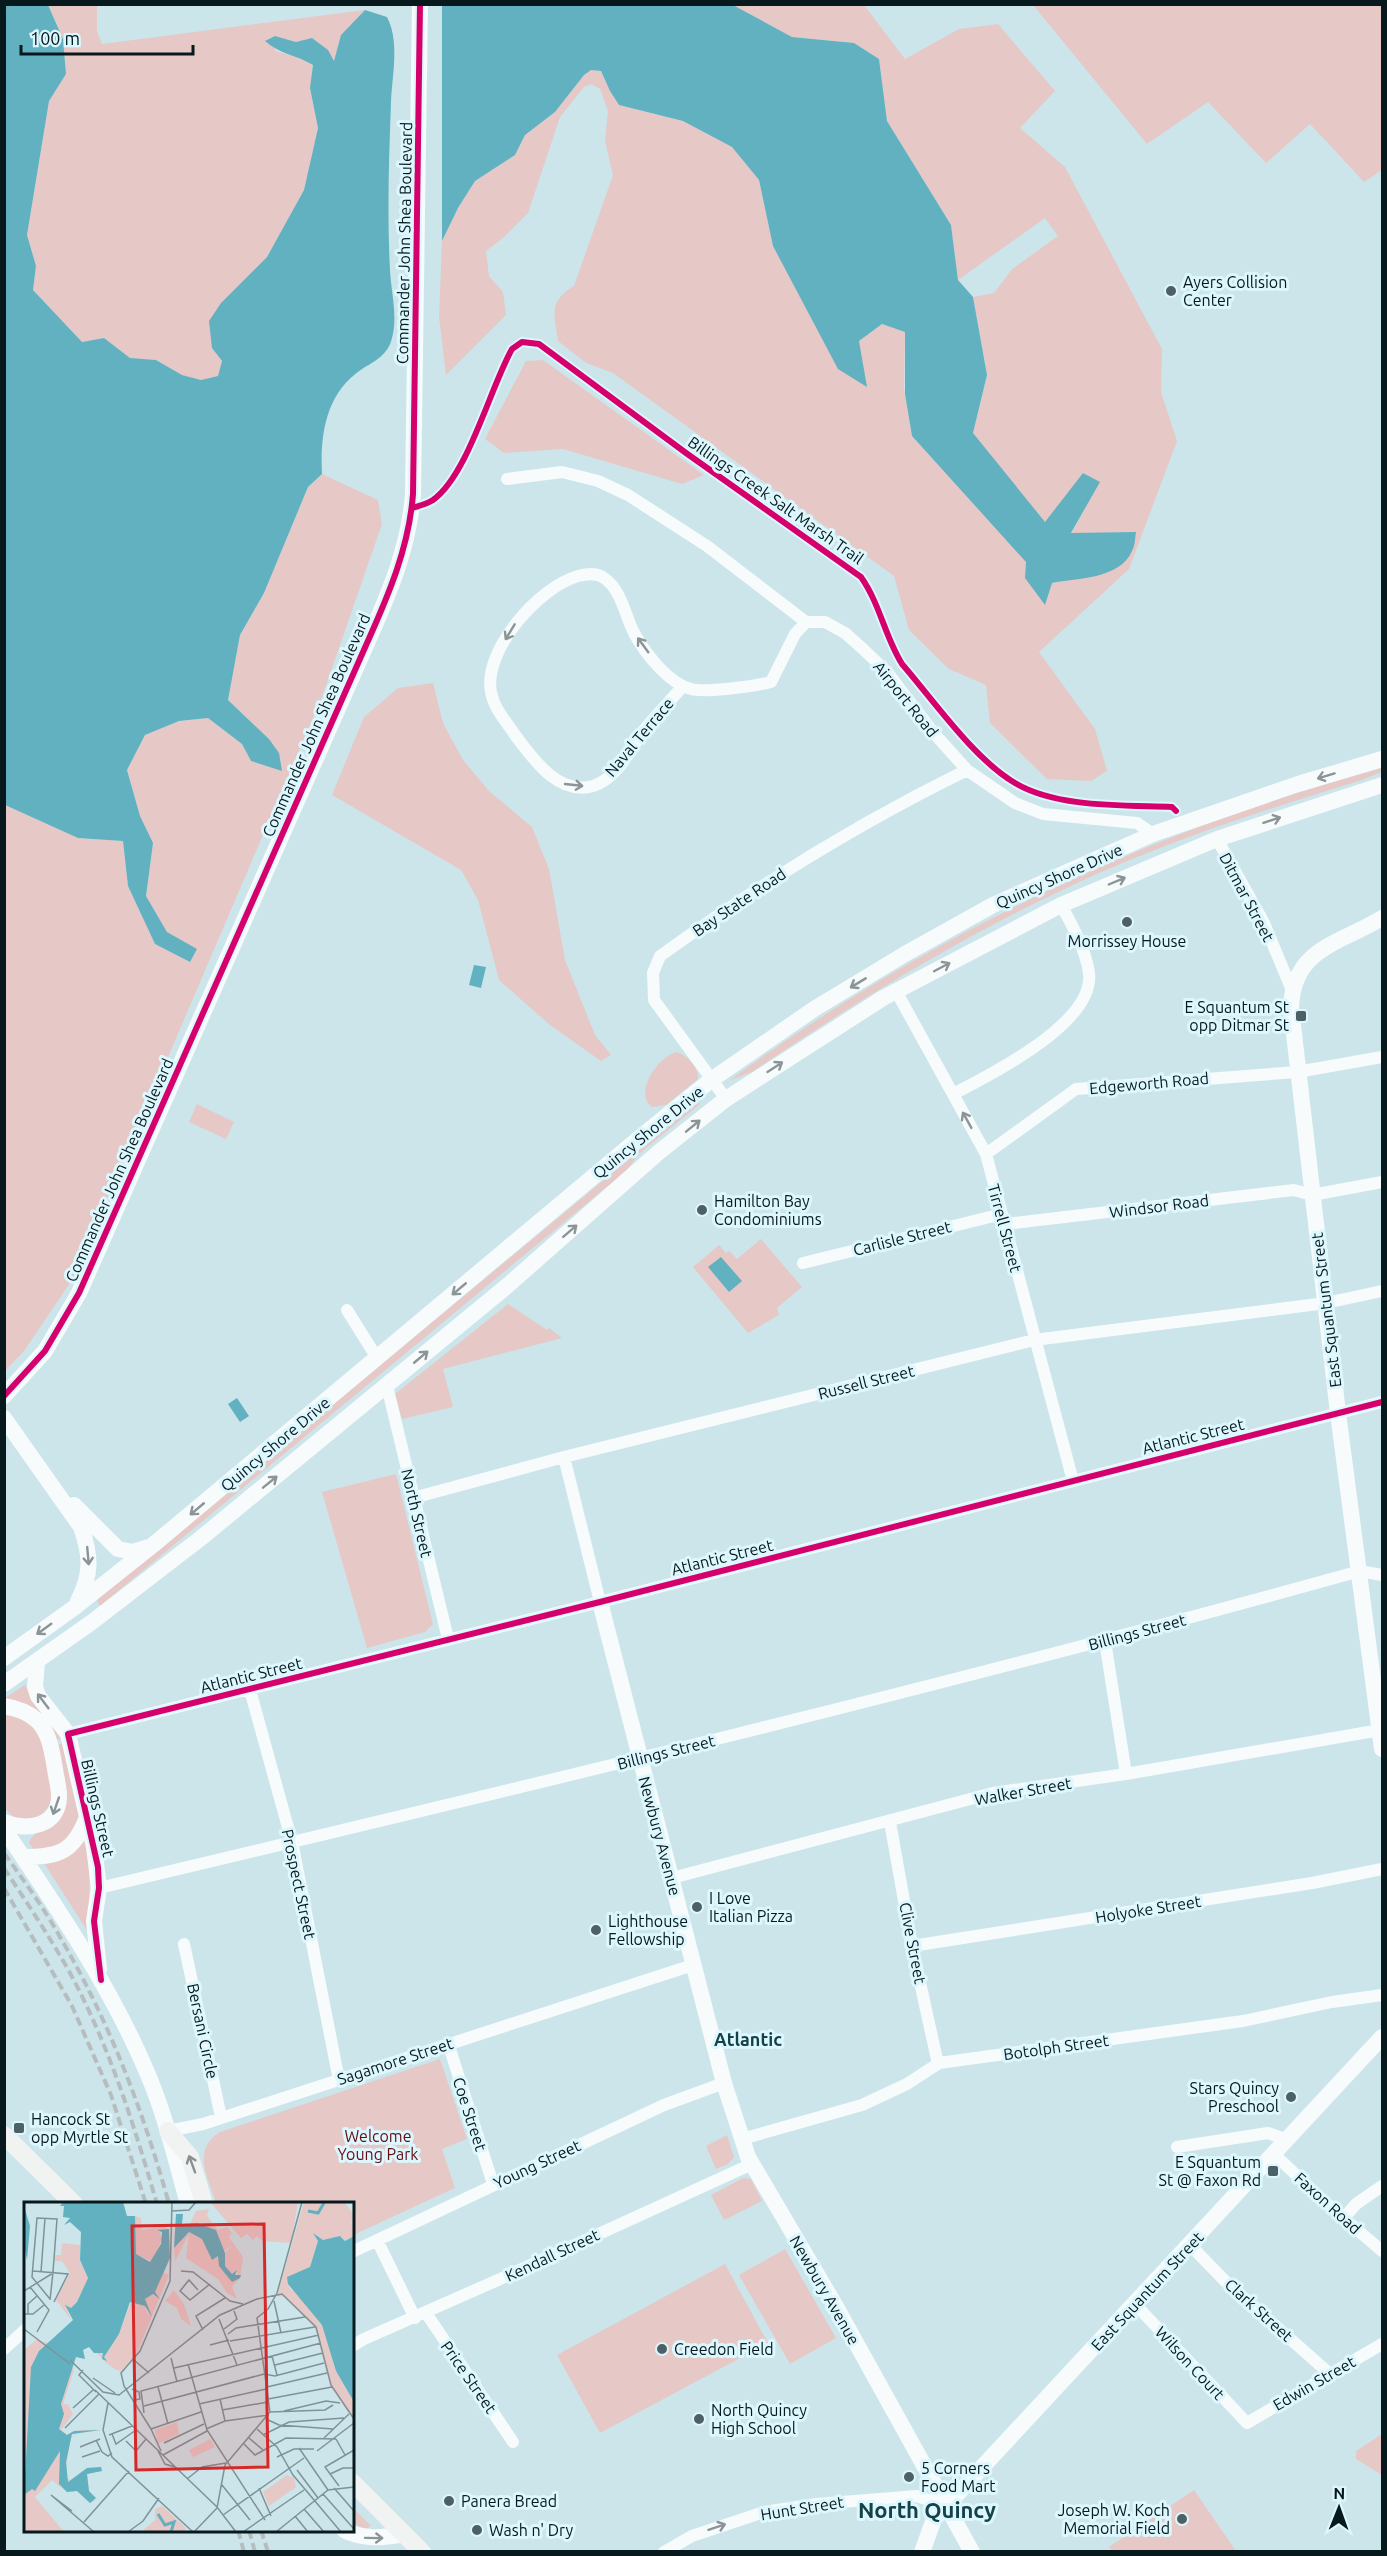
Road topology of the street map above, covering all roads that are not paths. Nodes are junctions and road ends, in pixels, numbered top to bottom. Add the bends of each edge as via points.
1 (420, 4) edge
2 (507, 479) dead end
3 (806, 622) junction
4 (683, 686) junction
5 (1383, 759) edge
6 (967, 770) junction
7 (1383, 785) edge
8 (1153, 834) junction
9 (1217, 839) junction
10 (1060, 905) junction
11 (1383, 918) edge
12 (1292, 988) junction
13 (896, 991) junction
14 (1383, 1057) edge
15 (1297, 1072) junction
16 (711, 1080) junction
17 (953, 1094) junction
18 (726, 1099) junction
19 (986, 1154) junction
20 (1383, 1182) edge
21 (1312, 1195) junction
22 (1003, 1219) junction
23 (803, 1263) dead end
24 (1383, 1291) edge
25 (1326, 1303) junction
26 (347, 1310) dead end
27 (1034, 1340) junction
28 (376, 1358) junction
29 (387, 1386) junction
30 (4, 1396) edge
31 (1383, 1402) edge
32 (1338, 1413) junction
33 (4, 1418) edge
34 (564, 1457) junction
35 (1073, 1481) junction
36 (54, 1486) junction
37 (413, 1498) junction
38 (153, 1545) junction
39 (1360, 1571) junction
40 (1383, 1575) edge
41 (600, 1602) junction
42 (75, 1607) junction
43 (448, 1640) junction
44 (1105, 1641) junction
45 (4, 1658) edge
46 (38, 1661) junction
47 (4, 1684) edge
48 (250, 1690) junction
49 (4, 1706) edge
50 (1380, 1722) edge
51 (68, 1734) junction
52 (1383, 1749) edge
53 (640, 1758) junction
54 (1126, 1774) junction
55 (87, 1817) junction
56 (4, 1822) edge
57 (890, 1822) junction
58 (4, 1829) edge
59 (292, 1842) junction
60 (24, 1857) junction
61 (1383, 1869) edge
62 (672, 1878) junction
63 (99, 1888) junction
64 (184, 1944) dead end
65 (912, 1946) junction
66 (693, 1965) junction
67 (101, 1980) junction
68 (1383, 1995) edge
69 (448, 2043) junction
70 (1380, 2044) edge
71 (938, 2064) junction
72 (339, 2080) junction
73 (724, 2083) junction
74 (221, 2117) junction
75 (168, 2131) junction
76 (742, 2139) junction
77 (1287, 2140) junction
78 (6, 2141) edge
79 (1177, 2147) dead end
80 (1274, 2154) junction
81 (752, 2164) junction
82 (493, 2184) junction
83 (1383, 2186) edge
84 (72, 2202) edge
85 (187, 2202) edge
86 (203, 2202) edge
87 (1343, 2218) junction
88 (377, 2240) junction
89 (1190, 2245) junction
90 (354, 2251) edge
91 (1383, 2251) edge
92 (1134, 2303) junction
93 (421, 2315) junction
94 (24, 2331) edge
95 (1383, 2344) edge
96 (354, 2345) edge
97 (4, 2349) edge
98 (1330, 2374) junction
99 (1246, 2423) joint
100 (513, 2442) dead end
101 (354, 2484) edge
102 (947, 2506) junction
103 (348, 2532) edge
104 (405, 2534) junction
105 (422, 2552) edge
106 (664, 2552) edge
107 (922, 2552) edge
108 (972, 2552) edge

1 - 30 main road, Commander John Shea Boulevard via 414,473 411,515 400,562 79,1293 45,1350
2 - 3 street, Airport Road via 562,472 598,481 628,495 707,546
3 - 4 street, Naval Terrace via 795,634 771,682 693,690
3 - 6 street, Airport Road via 825,622 863,649 887,672
4 -> 4 street, Naval Terrace via 674,682 641,643 606,578 587,574 574,577 520,616 496,656 490,690 495,708 540,768 567,786 593,786 611,775
5 -> 8 main road, Quincy Shore Drive
6 - 8 street, Airport Road via 1022,807 1070,818 1137,823
6 - 16 street, Bay State Road via 781,873 660,956 653,974 654,1000
9 -> 7 main road, Quincy Shore Drive
8 -> 16 main road, Quincy Shore Drive via 993,905 814,1009
10 -> 9 main road, Quincy Shore Drive
9 - 12 street, Ditmar Street via 1264,923
13 -> 10 main road, Quincy Shore Drive
10 - 17 street via 1082,951 1089,974 1087,991 1055,1031 997,1071
11 - 12 main road, East Squantum Street via 1313,955
12 - 15 main road, East Squantum Street via 1291,1023
13 - 17 street, Tirrell Street
18 -> 13 main road, Quincy Shore Drive
14 - 15 street, Edgeworth Road
15 - 19 street, Edgeworth Road via 1076,1089
15 - 21 main road, East Squantum Street
16 - 18 street, Bay State Road
16 -> 28 main road, Quincy Shore Drive
19 -> 17 street, Tirrell Street
29 -> 18 main road, Quincy Shore Drive
19 - 22 street, Tirrell Street
20 - 21 street, Windsor Road
21 - 22 street, Windsor Road via 1294,1190
21 - 25 main road, East Squantum Street
22 - 23 street, Carlisle Street
22 - 27 street, Tirrell Street
24 - 25 street, Russell Street
25 - 27 street, Russell Street
25 - 32 main road, East Squantum Street
26 - 28 street
27 - 34 street, Russell Street
27 - 35 street, Tirrell Street
28 -> 38 main road, Quincy Shore Drive
29 - 37 street, North Street
46 -> 29 main road, Quincy Shore Drive via 201,1538
31 - 32 street, Atlantic Street
32 - 35 street, Atlantic Street
32 - 39 main road, East Squantum Street
33 - 36 main road
34 - 37 street, Russell Street
34 - 41 street, Newbury Avenue
35 - 41 street, Atlantic Street
36 - 38 main road via 118,1549 133,1552
36 -> 42 main road via 81,1527 87,1544 87,1583
37 - 43 street, North Street
38 - 42 main road, Quincy Shore Drive
39 - 40 street, Billings Street
39 - 44 street, Billings Street
39 - 50 main road, East Squantum Street
41 - 43 street, Atlantic Street
41 - 53 main road, Newbury Avenue
42 -> 45 main road, Quincy Shore Drive
43 - 48 street, Atlantic Street
44 - 53 street, Billings Street
44 - 54 street
46 - 47 main road, Quincy Shore Drive
51 -> 46 main road via 38,1696
48 - 51 street, Atlantic Street
48 - 59 street, Prospect Street
49 -> 56 main road via 31,1716 46,1734 59,1797 55,1814 45,1824 19,1827
50 - 52 main road, East Squantum Street
50 - 54 street, Walker Street
51 - 55 main road, Billings Street
53 - 59 street, Billings Street
53 - 62 main road, Newbury Avenue
54 - 57 street, Walker Street via 993,1793
55 - 60 main road via 74,1843 62,1853
55 - 63 main road, Billings Street
57 - 62 street, Walker Street
57 - 65 street, Clive Street
58 - 60 main road
59 - 63 street, Billings Street
59 - 72 street, Prospect Street
60 - 67 main road
61 - 65 street, Holyoke Street
62 - 66 main road, Newbury Avenue
63 - 67 main road via 94,1921
64 - 74 street, Bersani Circle
65 - 71 street, Clive Street
66 - 69 street, Sagamore Street
66 - 73 main road, Newbury Avenue
67 - 75 main road via 149,2076
68 - 71 street, Botolph Street via 1243,2021
69 - 72 street, Sagamore Street
69 - 82 street, Coe Street
70 - 77 main road, East Squantum Street
71 - 76 street, Botolph Street via 862,2105
72 - 74 street, Sagamore Street
73 - 76 main road, Newbury Avenue
73 - 82 street, Young Street via 664,2105
74 - 75 street, Sagamore Street
75 - 85 main road
86 -> 75 main road via 190,2157
76 - 81 main road, Newbury Avenue
77 - 79 street via 1268,2133
77 - 80 main road, East Squantum Street
78 - 84 main road
80 - 87 street, Faxon Road
80 - 89 main road, East Squantum Street
81 - 93 street, Kendall Street
81 - 102 main road, Newbury Avenue
82 - 88 street, Young Street
83 - 87 street
87 - 91 street, Faxon Road
88 - 90 street, Young Street
88 - 93 street
89 - 92 main road, East Squantum Street
89 - 98 street, Clark Street
92 - 99 street, Wilson Court
92 - 102 main road, East Squantum Street
93 - 96 street, Kendall Street
93 - 100 street, Price Street
94 - 97 street
95 - 98 street, Edwin Street
98 - 99 street, Edwin Street
101 - 104 main road
106 -> 102 street, Hunt Street via 692,2536 764,2512 916,2496
102 - 107 main road, East Squantum Street via 934,2519
102 - 108 main road, Newbury Avenue
103 -> 104 main road via 369,2538
104 - 105 main road

